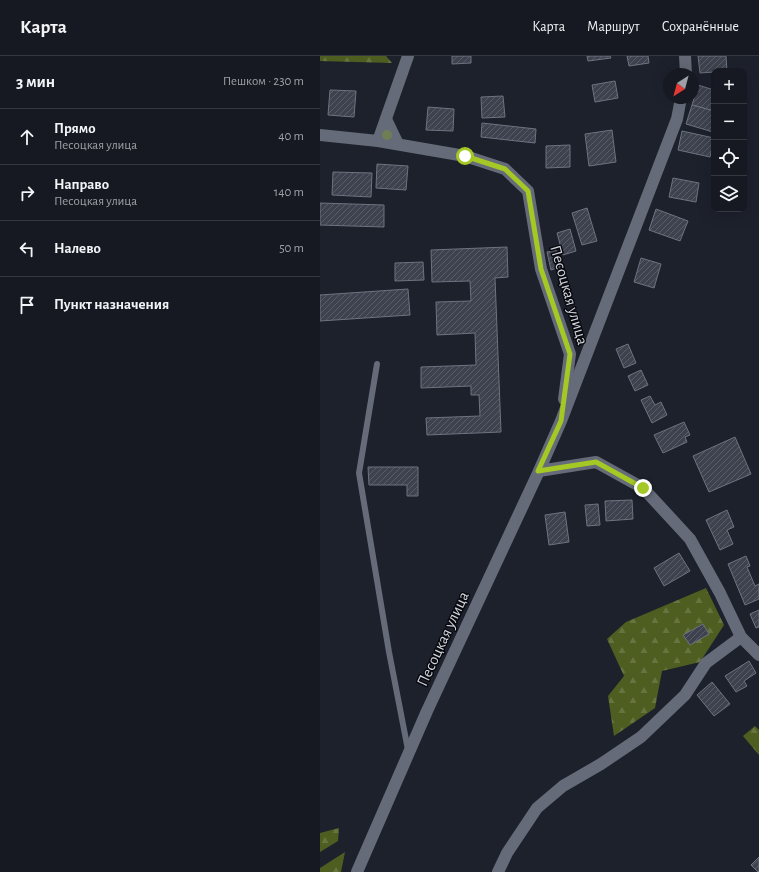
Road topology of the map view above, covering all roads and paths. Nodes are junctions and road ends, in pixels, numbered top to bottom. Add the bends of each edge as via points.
1 (408, 56) edge
2 (685, 56) edge
3 (686, 68) edge
4 (680, 104) edge
5 (386, 119) junction
6 (320, 135) edge
7 (378, 141) junction
8 (398, 144) junction
9 (377, 364) dead end
10 (561, 421) junction
11 (538, 471) junction
12 (741, 637) junction
13 (759, 655) edge
14 (408, 754) junction
15 (357, 872) edge
16 (498, 872) edge

1 - 5 street
2 - 3 street
4 - 10 street, Песоцкая улица via 677,119
5 - 7 street
5 - 8 street
6 - 7 street, Песоцкая улица
7 - 8 street, Песоцкая улица
8 - 10 street, Песоцкая улица via 465,156 505,169 528,191 541,269 570,354
9 - 14 lane via 360,473 388,652
10 - 11 street, Песоцкая улица
11 - 12 street via 596,462 643,488 690,539
11 - 14 street, Песоцкая улица
12 - 13 street
12 - 16 street via 706,663 685,695 641,737 563,786 537,808 507,853
14 - 15 street, Песоцкая улица

